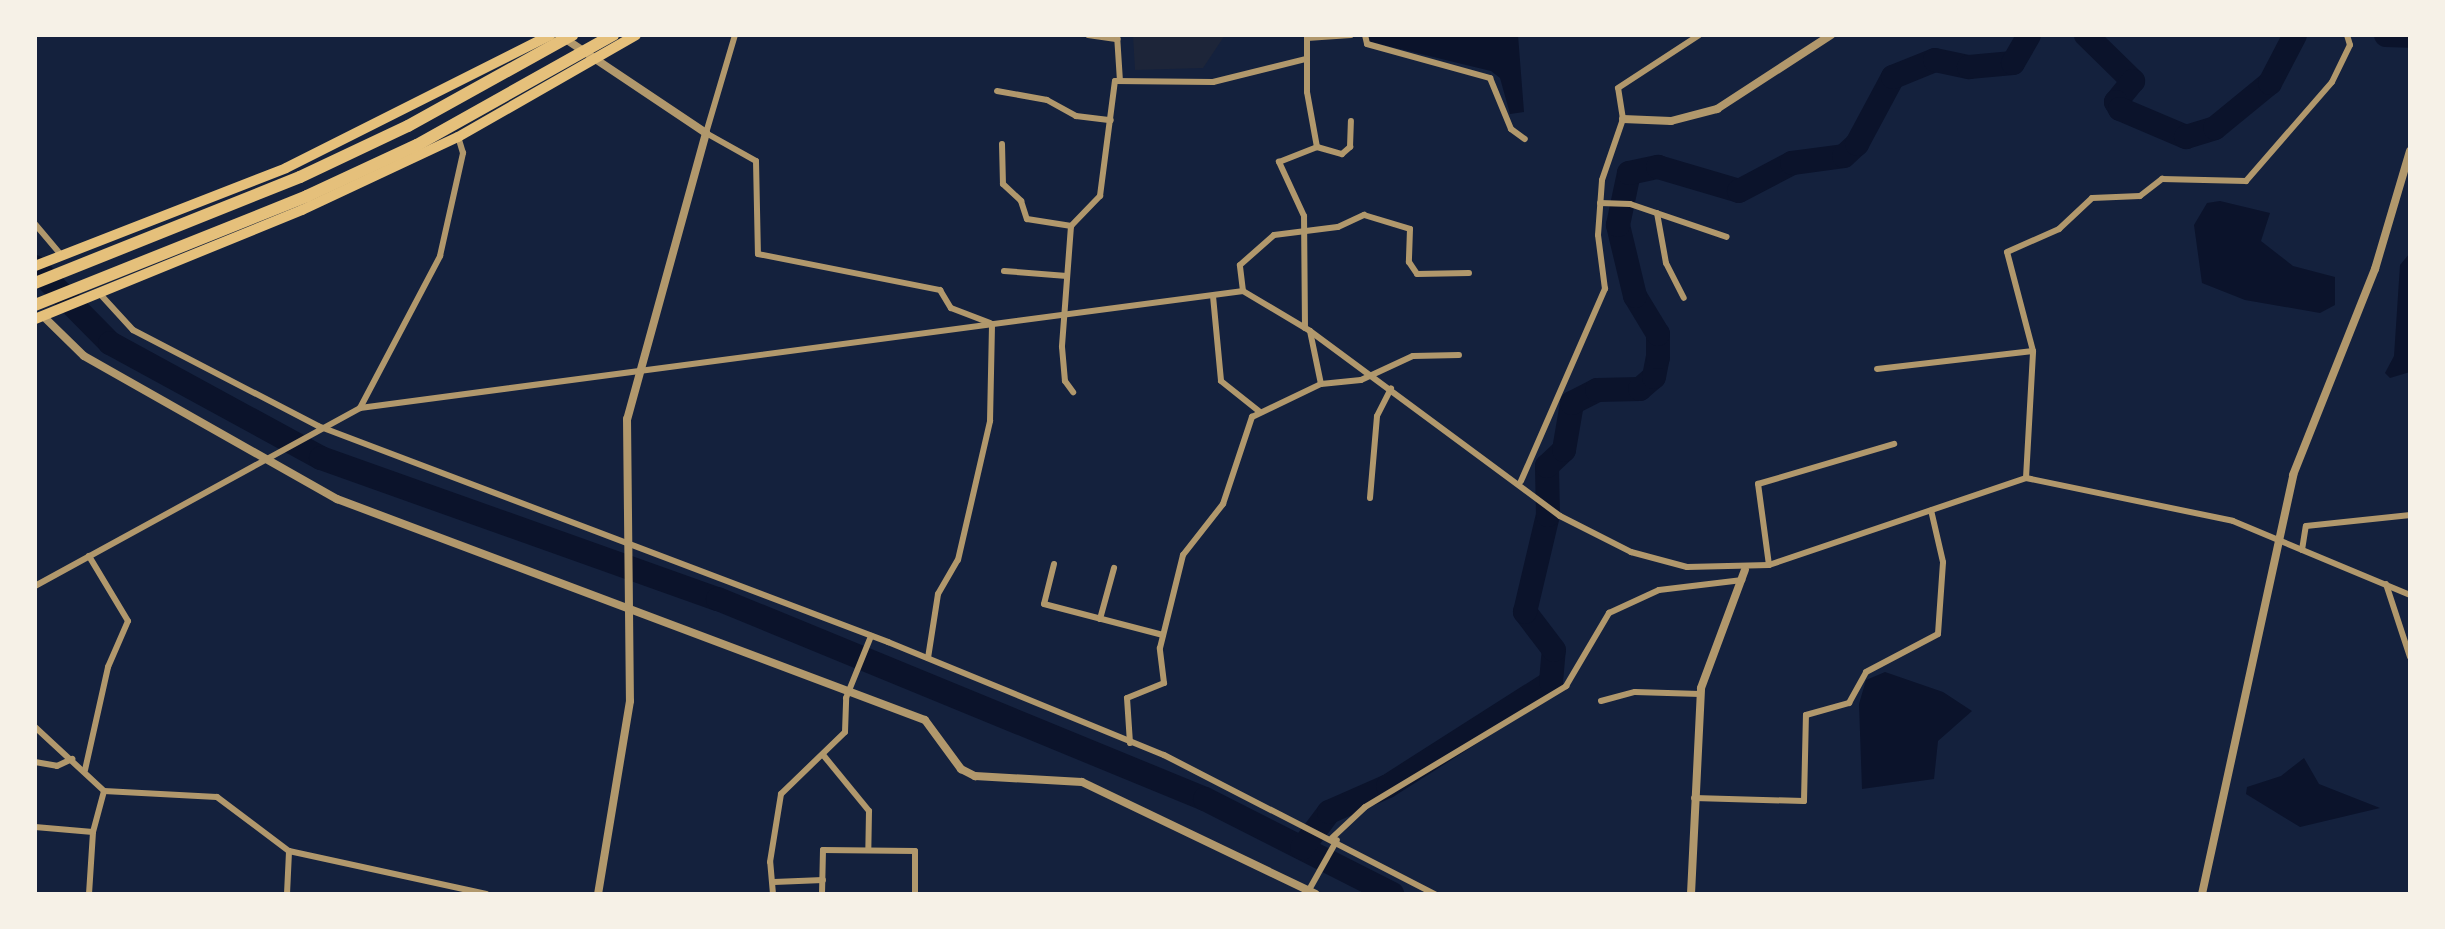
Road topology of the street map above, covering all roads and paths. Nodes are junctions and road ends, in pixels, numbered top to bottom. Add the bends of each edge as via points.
1 (550, 35) edge
2 (560, 35) edge
3 (572, 35) edge
4 (613, 35) edge
5 (636, 35) edge
6 (735, 35) edge
7 (1088, 35) edge
8 (1351, 35) edge
9 (1365, 35) edge
10 (1685, 35) edge
11 (1699, 35) edge
12 (2347, 35) edge
13 (1829, 36) edge
14 (1117, 37) edge
15 (1307, 37) edge
16 (1686, 43) junction
17 (596, 59) junction
18 (1306, 59) junction
19 (1120, 81) junction
20 (997, 91) dead end
21 (1111, 120) junction
22 (1623, 120) junction
23 (1351, 121) dead end
24 (706, 132) junction
25 (458, 137) junction
26 (1525, 139) dead end
27 (1002, 144) dead end
28 (1317, 147) junction
29 (2410, 152) edge
30 (2406, 176) edge
31 (1601, 203) junction
32 (1657, 213) junction
33 (35, 224) edge
34 (1071, 226) junction
35 (1306, 229) junction
36 (1727, 237) dead end
37 (57, 258) junction
38 (35, 266) edge
39 (1004, 271) dead end
40 (1469, 273) dead end
41 (1067, 276) junction
42 (35, 283) edge
43 (1243, 291) junction
44 (95, 296) junction
45 (1213, 296) junction
46 (1684, 298) dead end
47 (35, 305) edge
48 (42, 316) edge
49 (1063, 316) junction
50 (992, 324) junction
51 (1308, 329) junction
52 (2033, 351) junction
53 (1459, 355) dead end
54 (1877, 369) dead end
55 (637, 372) junction
56 (1371, 376) junction
57 (1321, 384) junction
58 (1391, 388) junction
59 (1073, 392) dead end
60 (360, 408) junction
61 (1260, 412) junction
62 (317, 427) junction
63 (1894, 444) dead end
64 (260, 459) junction
65 (2026, 478) junction
66 (1521, 481) junction
67 (1370, 498) dead end
68 (1931, 510) junction
69 (2410, 515) edge
70 (2279, 539) junction
71 (629, 545) junction
72 (2302, 550) junction
73 (89, 556) junction
74 (1054, 564) dead end
75 (1769, 565) junction
76 (1114, 568) dead end
77 (1745, 570) junction
78 (1742, 580) junction
79 (2386, 584) junction
80 (35, 586) edge
81 (2410, 595) edge
82 (631, 608) junction
83 (1101, 619) junction
84 (1163, 635) junction
85 (871, 636) junction
86 (2410, 657) edge
87 (928, 658) junction
88 (849, 690) junction
89 (1700, 694) junction
90 (1601, 701) dead end
91 (35, 727) edge
92 (1130, 743) junction
93 (824, 755) junction
94 (72, 760) junction
95 (35, 762) edge
96 (85, 770) junction
97 (104, 791) junction
98 (1694, 798) junction
99 (35, 827) edge
100 (93, 832) junction
101 (1334, 839) junction
102 (868, 850) junction
103 (289, 851) junction
104 (822, 880) junction
105 (774, 881) junction
106 (1312, 892) edge
107 (89, 894) edge
108 (286, 894) edge
109 (486, 894) edge
110 (598, 894) edge
111 (773, 894) edge
112 (822, 894) edge
113 (915, 894) edge
114 (1435, 894) edge
115 (1691, 894) edge
116 (2202, 894) edge

1 - 37 main road via 286,168
2 - 17 street
3 - 42 highway via 408,126 300,177
4 - 47 highway via 428,139 307,197
5 - 17 main road
6 - 24 street
7 - 14 street
8 - 15 street
9 - 26 street via 1367,44 1490,78 1511,129
10 - 16 street
11 - 16 street
12 - 52 street via 2350,45 2332,82 2246,181 2162,179 2140,196 2092,198 2060,229 2007,252
13 - 22 street via 1717,109 1671,121
14 - 19 street
15 - 18 street
16 - 22 street via 1618,88
17 - 24 street
17 - 25 main road
18 - 19 street via 1224,81
18 - 28 street
19 - 21 street
20 - 21 street via 1047,100 1076,116
21 - 34 street via 1100,196
22 - 31 street
23 - 28 street via 1350,147 1342,153
24 - 50 street via 756,161 758,254 940,290 951,308
24 - 55 street
25 - 44 main road
25 - 60 street via 463,153 440,256
27 - 34 street via 1003,184 1021,201 1027,219
28 - 35 street via 1281,156 1279,162
29 - 30 street
30 - 70 street via 2358,314 2306,435
31 - 32 street via 1630,204
31 - 66 street via 1605,289
32 - 36 street
32 - 46 street via 1666,263
33 - 37 street
34 - 41 street
35 - 40 street via 1375,217 1410,229 1409,262 1417,274
35 - 43 street via 1274,235 1240,265
35 - 51 street via 1300,257
37 - 38 main road
39 - 41 street
41 - 49 street
43 - 45 street
43 - 51 street
44 - 48 main road
44 - 62 street via 133,330
45 - 49 street
45 - 61 street via 1221,381
48 - 64 street via 84,356
49 - 50 street
49 - 59 street via 1062,369
50 - 55 street
50 - 87 street via 990,421 958,559 938,594
51 - 56 street
51 - 57 street
52 - 54 street
52 - 65 street
53 - 56 street via 1413,356
55 - 60 street
55 - 71 street via 627,418
56 - 57 street
56 - 58 street
57 - 61 street
58 - 66 street
58 - 67 street via 1377,416
60 - 62 street
61 - 84 street via 1248,424 1223,504 1183,555
62 - 64 street
62 - 71 street
63 - 75 street via 1758,484
64 - 73 street
64 - 82 street via 337,499
65 - 68 street
65 - 70 street via 2233,521
66 - 77 street via 1560,516 1631,552 1687,567
68 - 75 street
68 - 98 street via 1943,562 1938,634 1866,672 1849,703 1806,715 1804,801
69 - 72 street via 2306,526
70 - 72 street
70 - 116 street
71 - 82 street
71 - 85 street
72 - 79 street
73 - 80 street
73 - 96 street via 128,621 108,667
74 - 83 street via 1044,604
75 - 77 street
76 - 83 street
77 - 78 street
78 - 89 street
78 - 101 street via 1659,590 1609,613 1566,686 1365,807
79 - 81 street
79 - 86 street
82 - 88 street
82 - 110 street via 626,737
83 - 84 street
84 - 92 street via 1164,683 1127,698
85 - 87 street
85 - 88 street
87 - 92 street
88 - 93 street via 845,732
88 - 106 street via 925,720 961,769 975,776 1082,782
89 - 90 street via 1635,692
89 - 98 street
91 - 94 street
92 - 101 street
93 - 102 street via 869,811
93 - 105 street via 781,794 770,862
94 - 95 street via 57,766
94 - 96 street
96 - 97 street
97 - 100 street
97 - 103 street via 217,797
98 - 115 street
99 - 100 street
100 - 107 street
101 - 106 street
101 - 114 street
102 - 104 street via 823,850
102 - 113 street via 915,851
103 - 108 street
103 - 109 street
104 - 105 street
104 - 112 street
105 - 111 street

